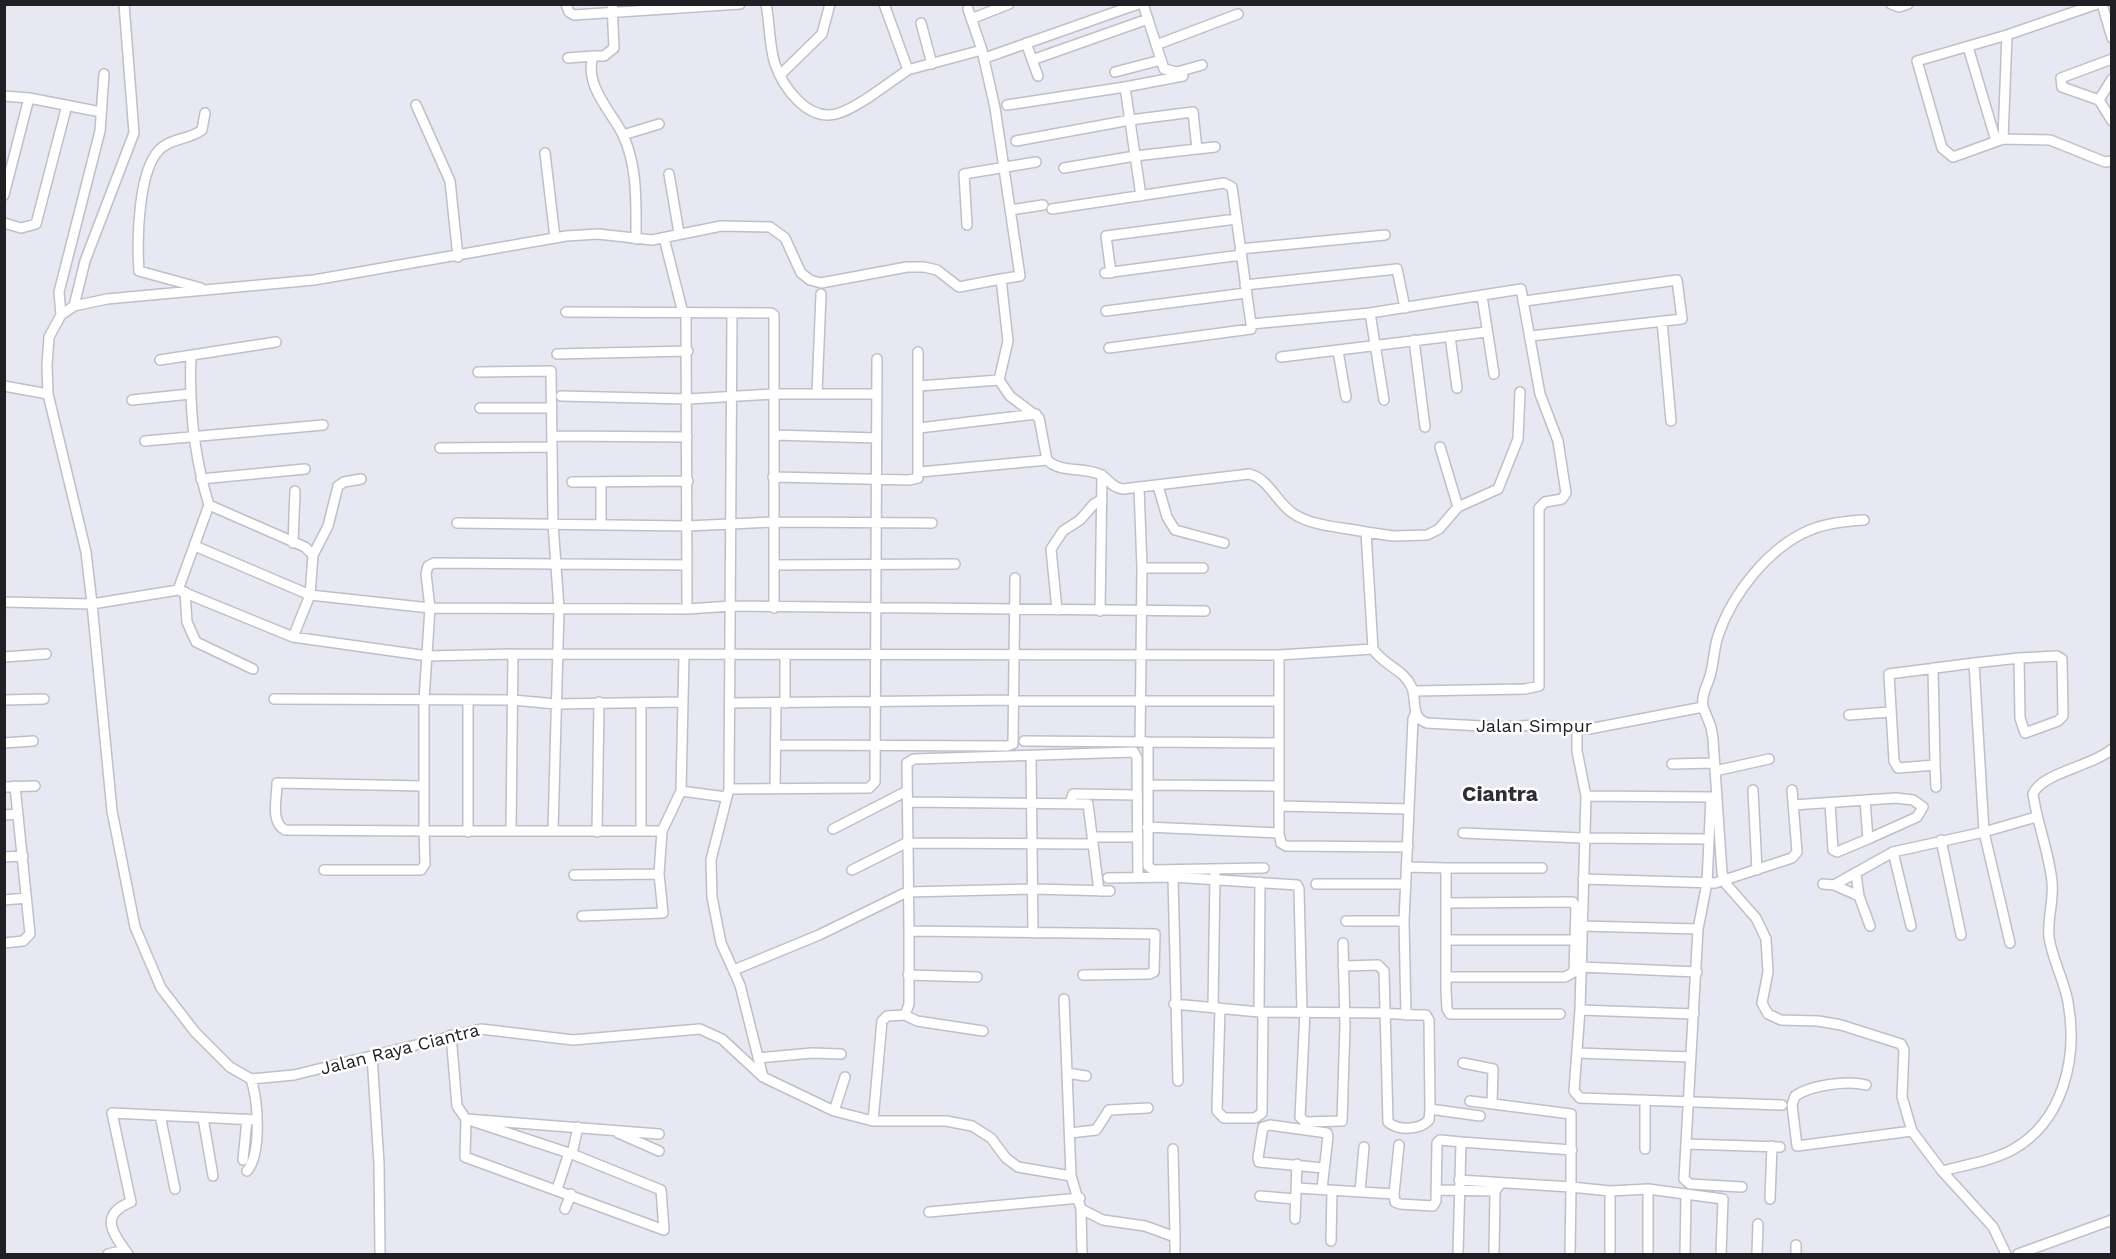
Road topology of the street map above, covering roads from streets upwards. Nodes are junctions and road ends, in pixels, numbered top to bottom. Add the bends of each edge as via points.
1 (124, 4) edge
2 (566, 4) edge
3 (740, 4) edge
4 (766, 4) edge
5 (830, 4) edge
6 (884, 4) edge
7 (1009, 4) edge
8 (1143, 4) edge
9 (1890, 4) edge
10 (1908, 4) edge
11 (2097, 4) edge
12 (2102, 4) edge
13 (1137, 5) edge
14 (612, 8) edge
15 (968, 9) dead end
16 (1238, 14) dead end
17 (971, 19) junction
18 (1148, 19) junction
19 (921, 22) dead end
20 (2007, 35) junction
21 (2112, 38) edge
22 (1026, 43) junction
23 (1156, 45) junction
24 (1968, 47) junction
25 (983, 54) junction
26 (593, 56) junction
27 (568, 58) dead end
28 (2112, 59) edge
29 (1032, 60) junction
30 (1161, 60) junction
31 (932, 64) junction
32 (1202, 65) dead end
33 (911, 69) dead end
34 (1115, 72) dead end
35 (104, 74) dead end
36 (780, 75) junction
37 (1038, 76) dead end
38 (1183, 76) dead end
39 (2112, 79) edge
40 (1125, 87) junction
41 (4, 96) edge
42 (29, 98) junction
43 (2099, 100) junction
44 (67, 105) junction
45 (416, 105) dead end
46 (1007, 105) dead end
47 (101, 112) junction
48 (205, 113) dead end
49 (1130, 120) junction
50 (2112, 121) edge
51 (659, 124) dead end
52 (623, 135) junction
53 (2000, 140) junction
54 (1016, 141) dead end
55 (1215, 147) dead end
56 (1197, 149) junction
57 (545, 153) dead end
58 (1136, 156) junction
59 (2112, 161) edge
60 (1036, 162) dead end
61 (1004, 168) junction
62 (1064, 168) dead end
63 (669, 174) dead end
64 (4, 195) edge
65 (1141, 196) junction
66 (1010, 210) junction
67 (1236, 219) junction
68 (4, 223) edge
69 (967, 225) dead end
70 (679, 233) junction
71 (1385, 235) dead end
72 (555, 238) junction
73 (664, 238) junction
74 (636, 239) junction
75 (1240, 252) junction
76 (458, 257) junction
77 (1000, 279) junction
78 (203, 289) junction
79 (1246, 289) junction
80 (821, 294) dead end
81 (1482, 296) junction
82 (1525, 301) junction
83 (74, 306) junction
84 (1405, 308) junction
85 (1106, 311) dead end
86 (566, 312) dead end
87 (685, 313) junction
88 (1370, 313) junction
89 (732, 314) junction
90 (61, 315) junction
91 (1662, 321) junction
92 (1251, 324) junction
93 (1486, 332) junction
94 (1450, 336) junction
95 (1531, 336) junction
96 (1414, 340) junction
97 (276, 342) dead end
98 (1375, 345) junction
99 (1109, 348) dead end
100 (688, 351) junction
101 (1338, 351) junction
102 (918, 352) dead end
103 (557, 354) dead end
104 (191, 356) junction
105 (1281, 357) dead end
106 (877, 359) dead end
107 (160, 360) dead end
108 (478, 372) dead end
109 (1494, 374) dead end
110 (999, 380) junction
111 (4, 386) edge
112 (920, 386) junction
113 (1457, 388) dead end
114 (1520, 392) dead end
115 (817, 393) junction
116 (48, 394) junction
117 (190, 394) junction
118 (773, 394) junction
119 (877, 394) junction
120 (561, 396) dead end
121 (731, 396) junction
122 (1346, 397) dead end
123 (688, 399) junction
124 (1384, 399) dead end
125 (132, 400) dead end
126 (480, 408) dead end
127 (552, 408) junction
128 (1036, 414) junction
129 (1671, 421) dead end
130 (323, 425) dead end
131 (1425, 427) dead end
132 (919, 428) junction
133 (774, 435) junction
134 (194, 436) junction
135 (556, 436) dead end
136 (687, 437) junction
137 (877, 438) junction
138 (145, 441) dead end
139 (552, 447) junction
140 (1440, 447) dead end
141 (440, 448) dead end
142 (1047, 460) junction
143 (305, 469) dead end
144 (920, 471) junction
145 (1102, 475) junction
146 (773, 477) junction
147 (201, 479) junction
148 (361, 479) dead end
149 (878, 480) junction
150 (688, 481) junction
151 (572, 482) dead end
152 (601, 483) junction
153 (1158, 486) junction
154 (1139, 487) junction
155 (295, 491) dead end
156 (1101, 500) junction
157 (209, 505) junction
158 (1458, 507) junction
159 (1864, 520) dead end
160 (773, 522) junction
161 (457, 523) dead end
162 (554, 523) junction
163 (878, 523) junction
164 (932, 523) dead end
165 (601, 524) junction
166 (732, 524) junction
167 (687, 526) junction
168 (1366, 532) junction
169 (293, 543) junction
170 (1224, 543) dead end
171 (195, 546) junction
172 (313, 555) junction
173 (955, 564) dead end
174 (687, 565) junction
175 (774, 565) junction
176 (556, 566) junction
177 (878, 567) junction
178 (1142, 568) junction
179 (1203, 568) dead end
180 (1015, 578) dead end
181 (181, 591) junction
182 (310, 595) junction
183 (4, 602) edge
184 (92, 604) junction
185 (732, 606) junction
186 (430, 608) junction
187 (774, 608) junction
188 (559, 609) junction
189 (687, 609) junction
190 (876, 609) junction
191 (1014, 610) junction
192 (1057, 610) junction
193 (1100, 611) junction
194 (1205, 611) dead end
195 (1141, 612) junction
196 (293, 638) junction
197 (1373, 649) junction
198 (46, 654) dead end
199 (513, 654) junction
200 (556, 655) junction
201 (731, 655) junction
202 (1013, 655) junction
203 (1142, 655) junction
204 (1279, 655) junction
205 (428, 656) junction
206 (684, 656) junction
207 (785, 656) junction
208 (875, 656) junction
209 (4, 657) edge
210 (2019, 658) junction
211 (1974, 663) junction
212 (1933, 668) junction
213 (253, 669) dead end
214 (1414, 691) junction
215 (4, 699) edge
216 (44, 699) dead end
217 (274, 699) dead end
218 (1141, 699) junction
219 (424, 700) junction
220 (513, 700) junction
221 (468, 701) junction
222 (1015, 701) junction
223 (1278, 701) junction
224 (599, 702) junction
225 (683, 702) junction
226 (641, 703) junction
227 (730, 703) junction
228 (780, 703) junction
229 (556, 704) junction
230 (877, 704) junction
231 (1703, 707) junction
232 (1416, 712) junction
233 (1890, 712) junction
234 (1849, 715) dead end
235 (1577, 729) junction
236 (33, 741) dead end
237 (1024, 741) dead end
238 (1144, 742) junction
239 (4, 743) edge
240 (1277, 743) junction
241 (876, 744) junction
242 (777, 745) junction
243 (2112, 748) edge
244 (1031, 756) junction
245 (1769, 759) dead end
246 (1672, 764) dead end
247 (1935, 765) junction
248 (1714, 767) junction
249 (15, 786) junction
250 (35, 786) dead end
251 (424, 786) junction
252 (1278, 786) junction
253 (4, 787) edge
254 (1936, 787) dead end
255 (775, 788) junction
256 (1142, 788) junction
257 (1753, 790) dead end
258 (1792, 790) dead end
259 (681, 791) junction
260 (907, 791) junction
261 (727, 793) junction
262 (1586, 796) junction
263 (1865, 800) junction
264 (907, 802) junction
265 (1032, 802) junction
266 (1070, 802) junction
267 (1830, 803) junction
268 (1793, 805) junction
269 (1279, 806) junction
270 (1408, 809) junction
271 (18, 814) junction
272 (4, 815) edge
273 (2037, 817) junction
274 (1147, 827) junction
275 (833, 829) dead end
276 (424, 831) junction
277 (511, 831) junction
278 (553, 831) junction
279 (641, 831) junction
280 (662, 831) junction
281 (468, 832) junction
282 (597, 832) junction
283 (1984, 832) junction
284 (1462, 833) dead end
285 (1279, 834) junction
286 (1137, 837) junction
287 (1582, 838) junction
288 (1708, 839) junction
289 (1868, 839) junction
290 (1093, 840) junction
291 (1941, 840) junction
292 (906, 843) junction
293 (1033, 846) junction
294 (1407, 846) junction
295 (1893, 852) junction
296 (22, 856) junction
297 (4, 857) edge
298 (1407, 867) junction
299 (1264, 868) dead end
300 (1446, 868) junction
301 (1542, 868) dead end
302 (324, 870) dead end
303 (852, 870) dead end
304 (1757, 870) junction
305 (659, 874) junction
306 (1856, 874) junction
307 (574, 875) dead end
308 (1215, 875) junction
309 (1138, 877) junction
310 (1173, 877) junction
311 (1108, 878) dead end
312 (1583, 879) junction
313 (1724, 880) junction
314 (1260, 882) junction
315 (1707, 883) junction
316 (1316, 884) dead end
317 (1406, 884) junction
318 (1823, 884) dead end
319 (1834, 885) junction
320 (1033, 889) junction
321 (1098, 891) junction
322 (1110, 891) dead end
323 (907, 892) junction
324 (1859, 897) junction
325 (26, 898) junction
326 (4, 900) edge
327 (1448, 903) junction
328 (582, 916) dead end
329 (1346, 921) dead end
330 (1404, 921) junction
331 (1582, 926) junction
332 (1870, 926) dead end
333 (1911, 926) dead end
334 (1698, 929) junction
335 (909, 931) junction
336 (1033, 933) junction
337 (1961, 935) dead end
338 (1447, 940) junction
339 (1575, 940) junction
340 (4, 943) edge
341 (1343, 943) dead end
342 (2010, 943) dead end
343 (1344, 966) junction
344 (1581, 967) junction
345 (734, 970) junction
346 (1697, 972) junction
347 (908, 975) junction
348 (1083, 975) dead end
349 (977, 977) dead end
350 (1446, 977) junction
351 (1064, 999) dead end
352 (1174, 1004) junction
353 (1216, 1008) junction
354 (1580, 1010) junction
355 (1261, 1012) junction
356 (1304, 1012) junction
357 (1345, 1013) junction
358 (1387, 1014) junction
359 (1560, 1014) dead end
360 (1694, 1014) junction
361 (905, 1015) junction
362 (1406, 1015) junction
363 (983, 1031) dead end
364 (451, 1035) junction
365 (1577, 1053) junction
366 (841, 1054) dead end
367 (372, 1056) junction
368 (1691, 1057) junction
369 (758, 1058) junction
370 (1463, 1063) dead end
371 (1067, 1073) junction
372 (1086, 1076) dead end
373 (763, 1077) junction
374 (845, 1077) dead end
375 (250, 1079) junction
376 (1178, 1081) dead end
377 (1866, 1085) dead end
378 (1645, 1100) junction
379 (1689, 1100) junction
380 (1470, 1101) dead end
381 (1492, 1103) junction
382 (1782, 1105) dead end
383 (1148, 1108) dead end
384 (1430, 1109) junction
385 (834, 1111) junction
386 (160, 1115) junction
387 (1480, 1116) dead end
388 (203, 1118) junction
389 (252, 1119) junction
390 (466, 1119) junction
391 (873, 1121) junction
392 (578, 1127) junction
393 (610, 1130) junction
394 (1912, 1131) junction
395 (1070, 1133) junction
396 (659, 1134) dead end
397 (1461, 1142) junction
398 (1687, 1144) junction
399 (1399, 1145) dead end
400 (1364, 1147) dead end
401 (1173, 1149) dead end
402 (1645, 1149) dead end
403 (1572, 1150) junction
404 (659, 1151) dead end
405 (571, 1153) junction
406 (243, 1160) dead end
407 (1297, 1164) junction
408 (1324, 1167) junction
409 (247, 1171) dead end
410 (1942, 1172) junction
411 (213, 1176) dead end
412 (1071, 1176) junction
413 (1459, 1180) junction
414 (1498, 1187) junction
415 (1571, 1187) junction
416 (1742, 1187) dead end
417 (1297, 1188) junction
418 (175, 1189) dead end
419 (557, 1189) junction
420 (1322, 1189) junction
421 (1648, 1189) junction
422 (1436, 1190) junction
423 (1332, 1191) junction
424 (1360, 1191) junction
425 (1610, 1191) junction
426 (1459, 1192) junction
427 (570, 1194) junction
428 (1395, 1194) junction
429 (1260, 1196) dead end
430 (1686, 1196) junction
431 (1080, 1198) junction
432 (1295, 1199) junction
433 (1770, 1199) dead end
434 (565, 1209) dead end
435 (1081, 1209) junction
436 (928, 1212) dead end
437 (1295, 1219) dead end
438 (2112, 1220) edge
439 (1758, 1224) dead end
440 (1175, 1237) junction
441 (1331, 1241) dead end
442 (126, 1252) edge
443 (108, 1254) edge
444 (380, 1254) edge
445 (1082, 1254) edge
446 (1175, 1254) edge
447 (1458, 1254) edge
448 (1494, 1254) edge
449 (1570, 1254) edge
450 (1610, 1254) edge
451 (1648, 1254) edge
452 (1685, 1254) edge
453 (1721, 1254) edge
454 (1757, 1254) edge
455 (2006, 1254) edge
456 (2018, 1254) edge

1 - 83 street via 134,133 85,261
2 - 14 street via 573,15
3 - 14 street via 650,12
4 - 36 street
5 - 36 street via 822,34
6 - 36 street via 908,70 846,109 828,114 800,102
7 - 17 street
8 - 18 street
9 - 10 street
11 - 20 street
12 - 21 street
13 - 22 street
14 - 26 street via 614,48 604,56
15 - 17 street
16 - 23 street
17 - 25 street
18 - 23 street
18 - 29 street
19 - 31 street
20 - 24 street
20 - 53 street
22 - 25 street
22 - 29 street
23 - 30 street
24 - 53 street
24 - 53 street via 1917,61 1939,138 1945,153 1953,157
25 - 31 street
25 - 61 street
26 - 27 street
26 - 52 street via 591,76
28 - 43 street via 2061,78 2062,87
29 - 37 street
30 - 32 street via 1164,69 1171,72
30 - 34 street
31 - 33 street
35 - 47 street
38 - 40 street
39 - 43 street
40 - 46 street
40 - 49 street
41 - 42 street
42 - 44 street
42 - 64 street
43 - 50 street
44 - 47 street
44 - 68 street via 36,224 21,228
45 - 76 street via 450,181
47 - 90 street via 100,131 59,292
48 - 78 street via 202,130 162,146 153,160 144,183 138,255 140,271
49 - 54 street
49 - 56 street via 1193,112
49 - 58 street
51 - 52 street
52 - 74 street via 635,185
53 - 59 street via 2050,140 2105,162
55 - 56 street
56 - 58 street
57 - 72 street
58 - 62 street
58 - 65 street
60 - 61 street
61 - 66 street
61 - 69 street via 964,174
63 - 70 street
65 - 66 street
65 - 67 street via 1224,183 1232,187
66 - 77 street via 1020,276
67 - 75 street
67 - 75 street via 1106,236 1108,273
70 - 73 street
70 - 77 street via 742,225 776,229 785,238 801,273 821,283 908,267 933,268 959,287
71 - 75 street
72 - 74 street via 598,234
72 - 76 street
73 - 74 street
73 - 87 street
75 - 79 street
76 - 78 street via 314,280
77 - 110 street via 1008,340
78 - 83 street via 140,293
79 - 84 street via 1397,269
79 - 85 street
79 - 92 street
80 - 115 street
81 - 82 street via 1521,289
81 - 84 street
81 - 93 street
82 - 91 street via 1677,280 1682,319
82 - 95 street
83 - 90 street
84 - 88 street
86 - 87 street
87 - 89 street
87 - 100 street
88 - 92 street
88 - 98 street
89 - 118 street via 774,315
89 - 121 street
90 - 116 street via 49,337
91 - 95 street
91 - 129 street
92 - 99 street via 1251,329
93 - 94 street
93 - 109 street
94 - 96 street
94 - 113 street
95 - 214 street via 1540,394 1558,441 1566,493 1562,499 1539,507 1539,686
96 - 98 street
96 - 131 street
97 - 104 street
98 - 101 street
98 - 124 street
100 - 103 street
100 - 123 street
101 - 105 street
101 - 122 street
102 - 112 street
104 - 107 street
104 - 117 street
106 - 119 street
108 - 127 street via 551,371
110 - 112 street
110 - 128 street via 1011,398
111 - 116 street
112 - 132 street
114 - 158 street via 1518,439 1501,486
115 - 118 street
115 - 119 street
116 - 184 street via 86,552
117 - 125 street
117 - 134 street
118 - 121 street
118 - 133 street
119 - 137 street
120 - 123 street
121 - 123 street
121 - 166 street
123 - 136 street
126 - 127 street
127 - 139 street
128 - 132 street
128 - 142 street
130 - 134 street
132 - 144 street
133 - 137 street
133 - 146 street
134 - 138 street
134 - 147 street
135 - 136 street
136 - 150 street
137 - 149 street
139 - 141 street
139 - 162 street
140 - 158 street
142 - 144 street
142 - 145 street via 1055,466
143 - 147 street
144 - 149 street via 914,480
145 - 154 street via 1117,488
145 - 156 street
146 - 149 street
146 - 160 street
147 - 157 street
148 - 172 street via 338,486 328,525
149 - 163 street
150 - 152 street
150 - 167 street
151 - 152 street
152 - 165 street
153 - 154 street
153 - 168 street via 1253,475 1263,480 1283,506 1298,516
153 - 170 street via 1175,530
154 - 178 street
155 - 169 street
156 - 192 street via 1063,531 1051,549
156 - 193 street
157 - 169 street
157 - 171 street
158 - 168 street via 1439,529 1427,535
159 - 231 street via 1838,522 1799,535 1759,569 1730,609 1718,635
160 - 163 street
160 - 166 street
160 - 175 street
161 - 162 street
162 - 165 street
162 - 176 street
163 - 164 street
163 - 177 street
165 - 167 street
166 - 167 street
166 - 185 street
167 - 174 street
168 - 197 street
169 - 172 street
171 - 181 street
171 - 182 street
172 - 182 street
173 - 177 street
174 - 176 street
174 - 189 street
175 - 177 street
175 - 187 street
176 - 186 street via 431,564 426,574
176 - 188 street
177 - 190 street
178 - 179 street
178 - 195 street
180 - 191 street
181 - 184 street
181 - 196 street
181 - 213 street via 196,642
182 - 186 street
182 - 196 street
183 - 184 street
184 - 375 street via 112,811 141,945 176,1010 223,1063
185 - 187 street
185 - 189 street
185 - 201 street
186 - 188 street
186 - 205 street
187 - 190 street
188 - 189 street
188 - 200 street
190 - 191 street
190 - 208 street
191 - 192 street
191 - 202 street
192 - 193 street
193 - 195 street
194 - 195 street
195 - 203 street
196 - 205 street
197 - 204 street
197 - 214 street via 1405,677
198 - 209 street
199 - 200 street
199 - 205 street
199 - 220 street
200 - 206 street
200 - 229 street
201 - 206 street
201 - 207 street
201 - 227 street
202 - 203 street
202 - 208 street
202 - 222 street
203 - 204 street
203 - 218 street
204 - 223 street
205 - 219 street
206 - 225 street
207 - 208 street
207 - 228 street
208 - 230 street
210 - 210 street via 2062,659 2063,716 2028,734 2022,731 2020,718
210 - 211 street
211 - 212 street
211 - 283 street
212 - 233 street via 1889,674
212 - 247 street
214 - 232 street
215 - 216 street
217 - 219 street
218 - 222 street
218 - 223 street
218 - 238 street
219 - 221 street
219 - 251 street
220 - 221 street
220 - 229 street
220 - 277 street
221 - 281 street
222 - 230 street
222 - 241 street via 1015,741 1011,745
223 - 240 street
224 - 226 street
224 - 229 street
224 - 282 street
225 - 226 street
225 - 259 street
226 - 279 street
227 - 228 street
227 - 261 street
228 - 230 street
228 - 242 street
229 - 278 street
230 - 241 street
231 - 235 street, Jalan Simpur via 1596,729
231 - 248 street via 1713,739
232 - 235 street, Jalan Simpur via 1422,722 1447,726 1538,725
232 - 270 street
233 - 234 street
233 - 247 street via 1895,765
235 - 262 street via 1578,761
236 - 239 street
237 - 238 street
238 - 240 street
238 - 256 street
240 - 252 street
241 - 242 street
241 - 255 street via 875,782 870,788
242 - 255 street
243 - 273 street via 2099,758 2037,786 2033,794
244 - 256 street via 1132,751 1137,758
244 - 260 street via 912,759 907,764
244 - 265 street
245 - 248 street
246 - 248 street
247 - 254 street
248 - 313 street
249 - 250 street
249 - 253 street
249 - 271 street
251 - 276 street
251 - 276 street via 278,783 275,818 285,830
252 - 256 street
252 - 269 street
255 - 261 street
256 - 266 street via 1073,794
256 - 274 street
256 - 286 street
257 - 304 street
258 - 268 street
259 - 261 street
259 - 280 street
260 - 264 street
260 - 275 street
261 - 345 street via 711,860 711,883 721,943
262 - 287 street
262 - 288 street via 1711,797
263 - 267 street
263 - 289 street
263 - 289 street via 1907,799 1924,810
264 - 265 street
264 - 292 street
265 - 266 street
265 - 293 street
266 - 290 street via 1089,805
267 - 268 street
267 - 289 street via 1834,851
268 - 304 street via 1797,854
269 - 270 street
269 - 285 street
270 - 294 street
271 - 272 street
271 - 296 street
273 - 283 street
273 - 410 street via 2054,897 2048,934 2068,1005 2070,1064 2066,1082 2046,1120 2022,1143 1997,1156
274 - 285 street
274 - 308 street via 1147,864 1151,869
276 - 281 street
276 - 302 street via 425,864 421,870
277 - 278 street
277 - 281 street
278 - 282 street
279 - 280 street
279 - 282 street
280 - 305 street
283 - 291 street
283 - 342 street
284 - 287 street
285 - 294 street via 1286,846
286 - 290 street
286 - 309 street
287 - 288 street
287 - 312 street
288 - 315 street
290 - 293 street
290 - 321 street
291 - 295 street
291 - 337 street
292 - 293 street
292 - 303 street
292 - 323 street
293 - 320 street
294 - 298 street
295 - 306 street
295 - 333 street
296 - 297 street
296 - 325 street
298 - 300 street
298 - 317 street
299 - 308 street
300 - 301 street
300 - 327 street
304 - 313 street
305 - 307 street
305 - 328 street via 661,914
306 - 319 street
306 - 324 street
308 - 310 street
308 - 314 street
308 - 353 street
309 - 310 street
309 - 311 street
310 - 352 street
312 - 315 street
312 - 331 street
313 - 315 street
313 - 394 street via 1748,907 1766,939 1768,972 1762,1003 1768,1014 1781,1020 1841,1025 1901,1044 1902,1097
314 - 355 street
314 - 356 street via 1292,883 1299,889
315 - 334 street
316 - 317 street
317 - 330 street
318 - 319 street
319 - 324 street
320 - 321 street
320 - 323 street
320 - 336 street
321 - 322 street
323 - 335 street
323 - 345 street via 819,935
324 - 332 street
325 - 326 street
325 - 340 street via 29,936 23,941
327 - 338 street
327 - 339 street via 1573,902
329 - 330 street
330 - 362 street
331 - 334 street
331 - 344 street
334 - 346 street
335 - 336 street
335 - 347 street
336 - 348 street via 1155,934 1154,972
338 - 339 street
338 - 350 street
339 - 350 street via 1575,971 1569,976
341 - 343 street
343 - 357 street
343 - 358 street via 1383,968
344 - 346 street
344 - 354 street
345 - 369 street
346 - 360 street
347 - 349 street
347 - 361 street
350 - 359 street via 1447,1009 1452,1015
351 - 371 street
352 - 353 street
352 - 376 street
353 - 355 street
353 - 355 street via 1217,1111 1224,1118 1255,1118 1262,1113
354 - 360 street
354 - 365 street
355 - 356 street
356 - 357 street
356 - 357 street via 1300,1114 1305,1122 1343,1119
357 - 358 street
358 - 362 street
358 - 384 street via 1388,1122 1407,1128 1421,1126 1427,1122
360 - 368 street
361 - 363 street via 917,1021
361 - 391 street via 887,1016 882,1021
362 - 384 street via 1429,1018
364 - 367 street, Jalan Raya Ciantra
364 - 373 street, Jalan Raya Ciantra via 492,1029 573,1040 700,1029 722,1039
364 - 390 street via 457,1106
365 - 368 street
365 - 378 street via 1577,1096
366 - 369 street
367 - 375 street, Jalan Raya Ciantra via 303,1074
367 - 444 street
368 - 379 street
369 - 373 street
370 - 381 street via 1493,1069
371 - 372 street
371 - 395 street
373 - 385 street, Jalan Raya Ciantra
374 - 385 street
375 - 389 street
377 - 394 street via 1826,1087 1795,1096 1792,1105 1797,1146
378 - 379 street
378 - 402 street
379 - 382 street
379 - 398 street
380 - 381 street
381 - 403 street via 1571,1114
383 - 395 street via 1108,1110 1096,1130
384 - 387 street
385 - 391 street, Jalan Raya Ciantra
386 - 388 street
386 - 418 street
386 - 442 street via 112,1113 131,1202 115,1213 112,1232
388 - 389 street
388 - 411 street
389 - 406 street
389 - 409 street via 254,1156
390 - 392 street
390 - 405 street
390 - 419 street via 465,1156
391 - 412 street, Jalan Raya Ciantra via 972,1126 991,1138 1014,1165
392 - 393 street
392 - 405 street
393 - 396 street
393 - 404 street
394 - 410 street
395 - 412 street
397 - 403 street
397 - 413 street
397 - 422 street via 1437,1143
398 - 416 street via 1686,1183
398 - 433 street via 1776,1147
399 - 428 street
400 - 424 street
401 - 440 street
403 - 415 street
405 - 419 street
405 - 427 street via 661,1190 664,1230
407 - 408 street
407 - 408 street via 1258,1161 1263,1127 1325,1131 1328,1136
407 - 417 street
408 - 420 street
410 - 455 street via 1993,1227
412 - 431 street
413 - 414 street
413 - 426 street
414 - 415 street
414 - 426 street
414 - 448 street
415 - 425 street
415 - 449 street
417 - 420 street
417 - 432 street
419 - 427 street
420 - 423 street
421 - 425 street
421 - 430 street
421 - 451 street
422 - 426 street
422 - 428 street via 1435,1205 1431,1207 1397,1203
423 - 424 street
423 - 441 street
424 - 428 street
425 - 450 street
426 - 447 street
427 - 434 street
429 - 432 street
430 - 452 street
430 - 453 street via 1723,1199
431 - 435 street
431 - 436 street
432 - 437 street
435 - 440 street via 1103,1220 1145,1226
435 - 445 street
438 - 456 street
439 - 454 street
440 - 446 street
442 - 443 street

